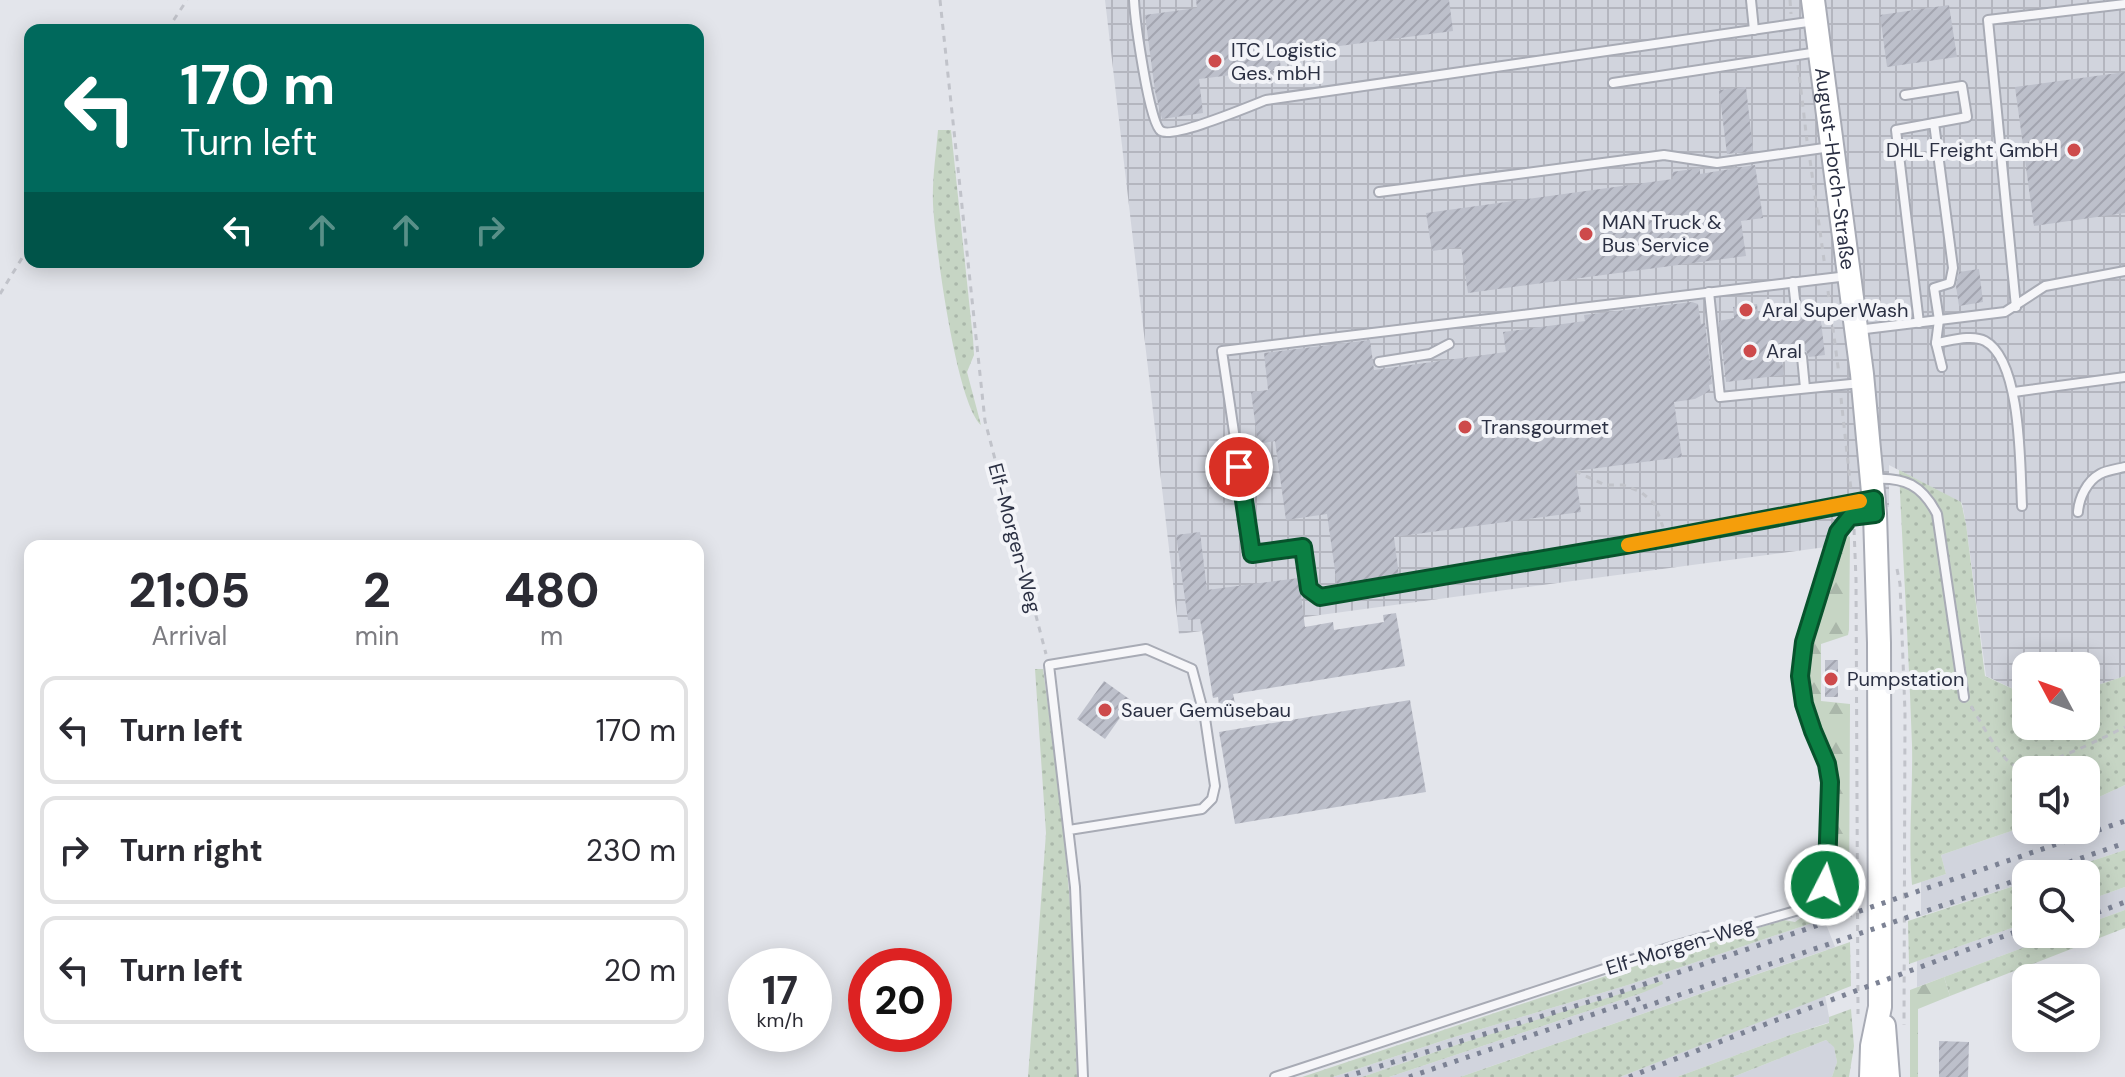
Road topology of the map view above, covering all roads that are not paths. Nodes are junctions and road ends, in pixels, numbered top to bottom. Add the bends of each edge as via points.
1 (1134, 0) edge
2 (1751, 0) edge
3 (2125, 4) edge
4 (1814, 11) edge
5 (1754, 30) junction
6 (1820, 52) junction
7 (1613, 83) dead end
8 (1905, 95) dead end
9 (1934, 123) junction
10 (1832, 147) junction
11 (1379, 192) dead end
12 (2125, 271) edge
13 (1849, 276) junction
14 (1793, 282) junction
15 (1934, 288) junction
16 (1916, 291) junction
17 (1709, 292) junction
18 (2016, 307) junction
19 (1796, 308) dead end
20 (1939, 320) junction
21 (1919, 323) junction
22 (1856, 330) junction
23 (1936, 343) junction
24 (1449, 344) dead end
25 (1802, 357) dead end
26 (1379, 362) dead end
27 (1942, 367) dead end
28 (2125, 377) edge
29 (1863, 383) junction
30 (1805, 388) junction
31 (2014, 392) junction
32 (2125, 467) edge
33 (1874, 497) junction
34 (2022, 506) dead end
35 (2078, 512) dead end
36 (1964, 697) road end
37 (1069, 830) junction
38 (1880, 1007) junction
39 (1083, 1077) edge
40 (1275, 1077) edge
41 (1871, 1077) edge
42 (1888, 1077) edge

1 - 5 lane via 1154,123 1170,133 1266,100
2 - 5 lane
3 - 18 lane via 1988,20
4 - 5 lane
4 - 6 main road, August-Horch-Straße
6 - 7 lane
6 - 10 main road, August-Horch-Straße
8 - 9 lane via 1962,86 1967,117
9 - 15 lane via 1953,268 1950,283
9 - 16 lane via 1896,130
10 - 11 lane via 1717,163 1664,155
10 - 13 main road, August-Horch-Straße
12 - 18 lane via 2045,286
13 - 14 lane
13 - 22 main road, August-Horch-Straße
14 - 17 lane
14 - 19 lane
15 - 16 lane
15 - 20 lane
16 - 21 lane
17 - 30 lane via 1720,397
17 - 33 lane via 1222,351 1252,554 1303,547 1309,589 1320,597
18 - 20 lane
20 - 21 lane
20 - 23 lane
21 - 22 lane
22 - 29 main road, August-Horch-Straße
23 - 27 lane
23 - 31 lane via 1984,340 2000,357
24 - 26 lane via 1430,354
25 - 30 lane
28 - 31 lane
29 - 30 lane
29 - 33 main road, August-Horch-Straße
31 - 34 lane
32 - 35 lane via 2096,476 2081,497
33 - 36 lane via 1892,478 1911,483 1929,498 1937,514
33 - 38 main road, August-Horch-Straße
33 - 40 lane, Elf-Morgen-Weg via 1838,532 1804,642 1804,704 1830,782 1827,870 1819,896 1799,910
37 - 37 lane via 1049,665 1146,649 1192,669 1205,718 1215,786 1212,799 1202,809
37 - 39 lane
38 - 41 main road, August-Horch-Straße
38 - 42 main road, August-Horch-Straße

